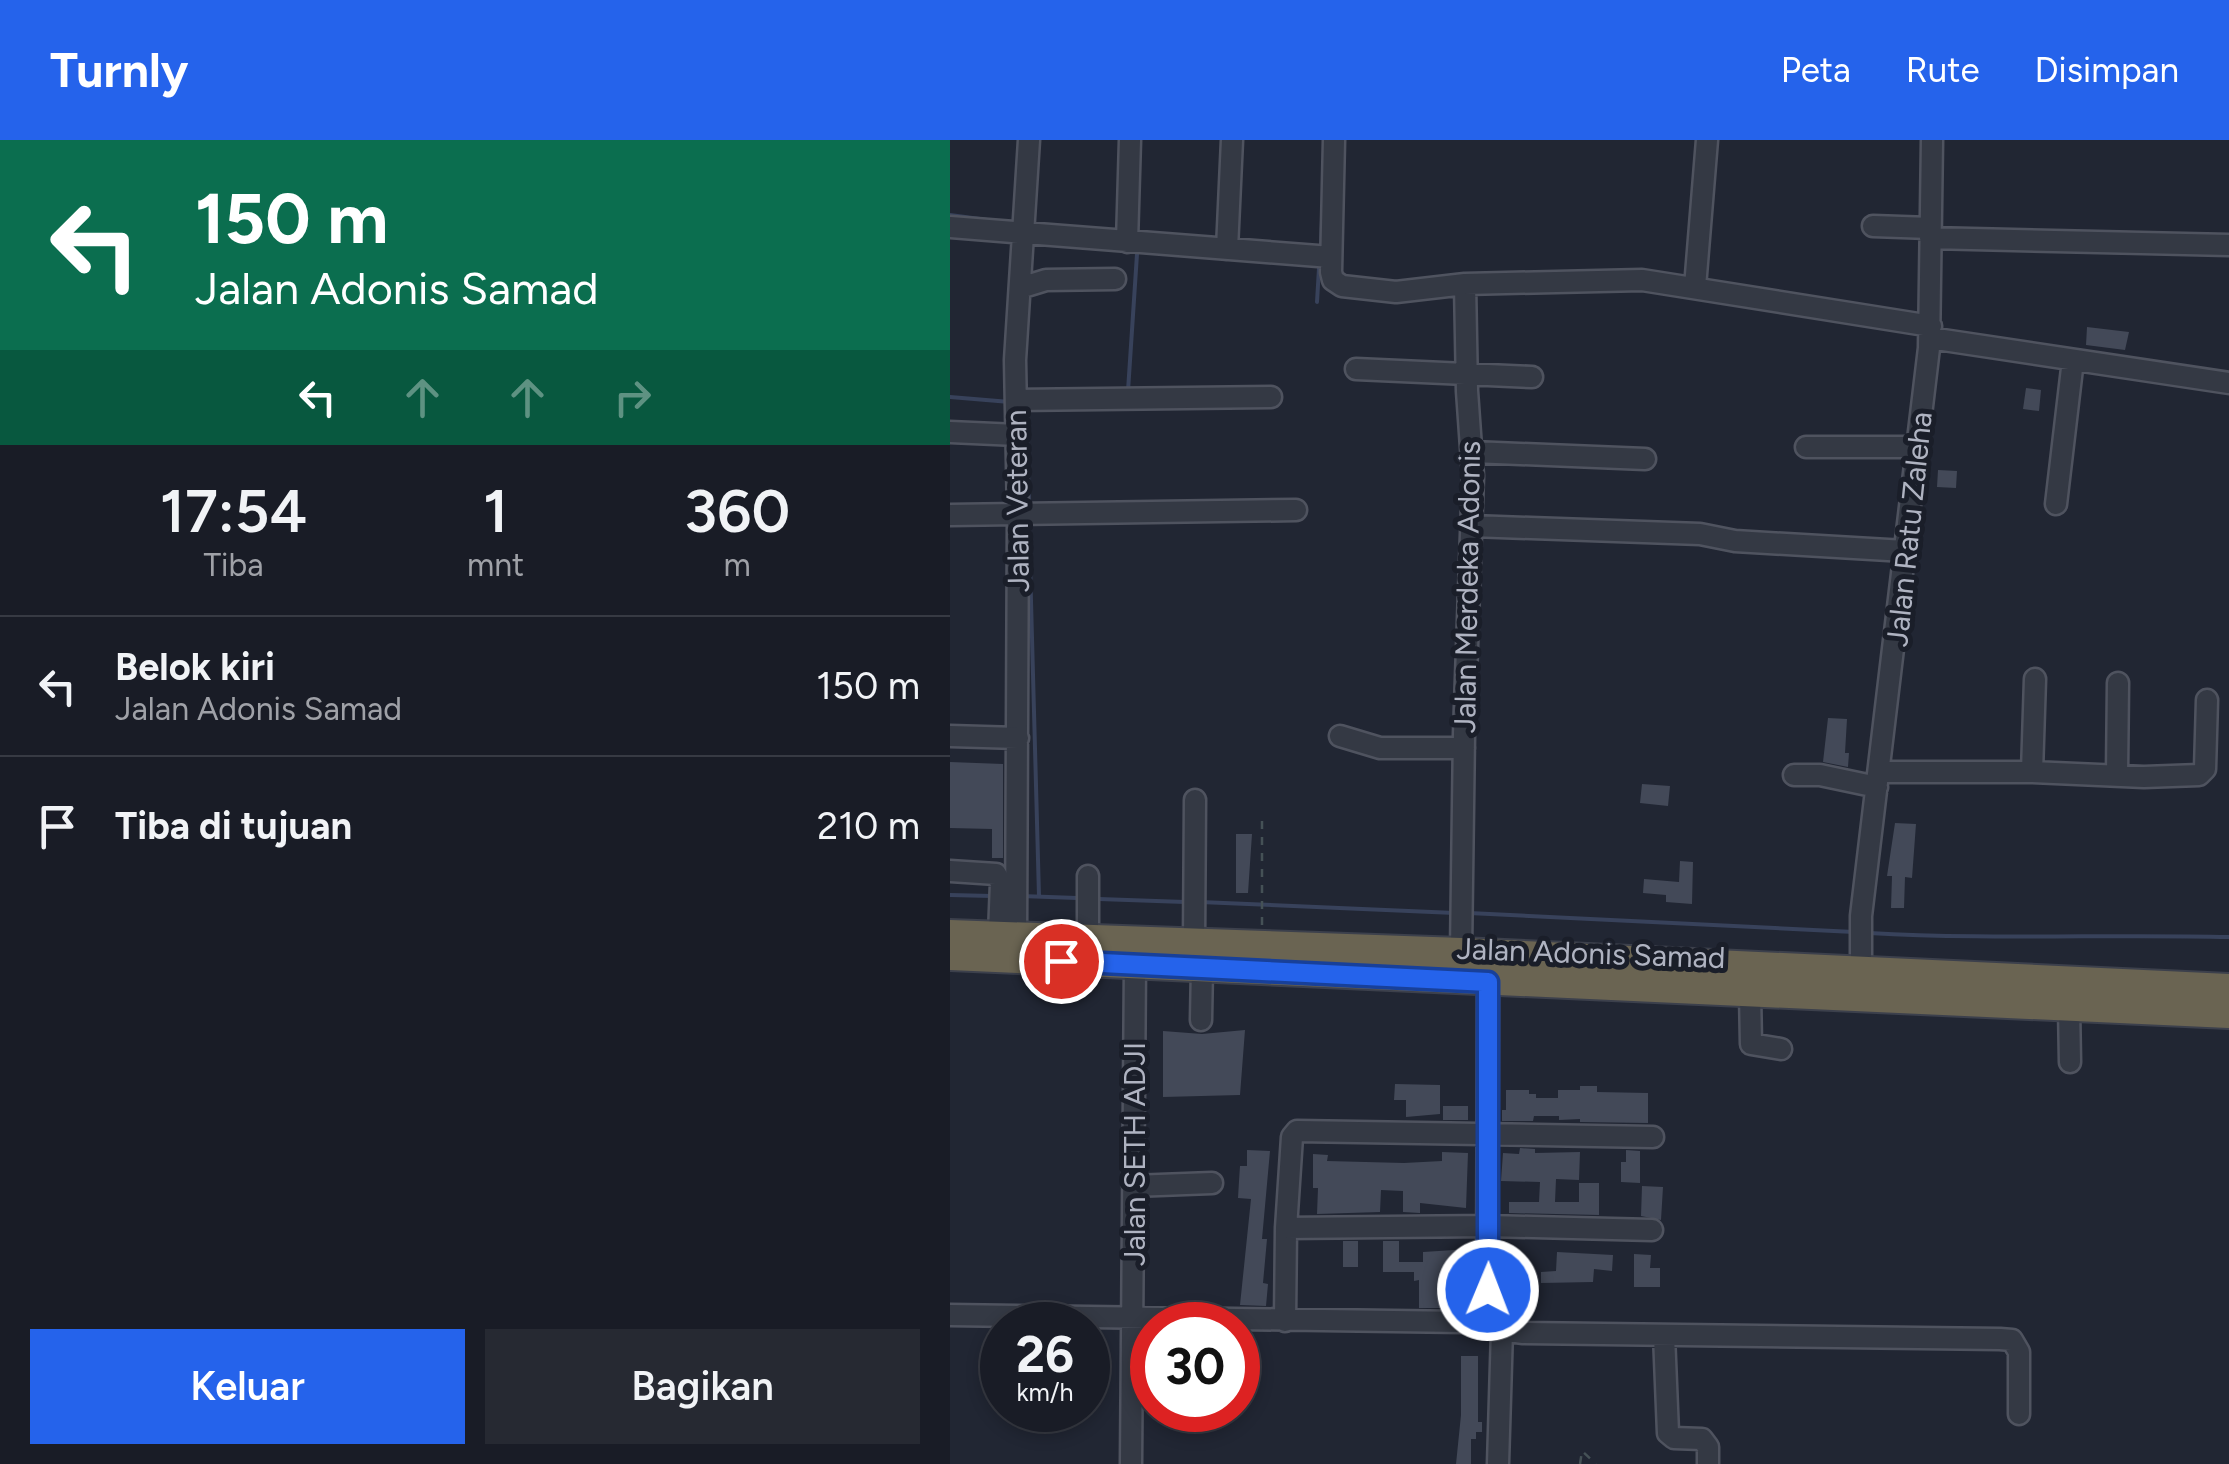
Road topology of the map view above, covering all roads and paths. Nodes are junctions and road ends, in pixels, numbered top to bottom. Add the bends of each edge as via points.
1 (1029, 140) edge
2 (1130, 140) edge
3 (1232, 140) edge
4 (1334, 140) edge
5 (1708, 140) edge
6 (1932, 140) edge
7 (1873, 226) dead end
8 (950, 227) edge
9 (1930, 233) junction
10 (1024, 235) junction
11 (1127, 242) junction
12 (2229, 245) edge
13 (1228, 249) junction
14 (1331, 257) junction
15 (1115, 279) dead end
16 (1465, 284) junction
17 (1695, 287) junction
18 (1020, 288) junction
19 (1930, 332) junction
20 (2073, 360) junction
21 (1356, 369) dead end
22 (1467, 375) junction
23 (1532, 377) dead end
24 (2229, 383) edge
25 (1271, 397) dead end
26 (1016, 400) junction
27 (950, 432) edge
28 (1017, 435) junction
29 (1918, 447) junction
30 (1806, 448) dead end
31 (1473, 452) junction
32 (1645, 459) dead end
33 (2056, 504) dead end
34 (1296, 510) dead end
35 (950, 516) edge
36 (1018, 516) junction
37 (1472, 526) junction
38 (1906, 551) junction
39 (2034, 679) dead end
40 (2118, 683) dead end
41 (2207, 700) dead end
42 (950, 736) edge
43 (1340, 736) dead end
44 (1018, 738) junction
45 (1464, 748) junction
46 (2032, 772) junction
47 (1794, 774) dead end
48 (2118, 775) junction
49 (1878, 779) junction
50 (1195, 800) dead end
51 (1262, 816) dead end
52 (950, 871) edge
53 (1088, 876) dead end
54 (1008, 920) junction
55 (1262, 925) dead end
56 (950, 934) edge
57 (1088, 937) junction
58 (1461, 941) junction
59 (1198, 954) junction
60 (950, 956) edge
61 (1347, 961) junction
62 (1861, 961) junction
63 (1135, 964) junction
64 (1488, 982) junction
65 (2229, 988) edge
66 (1750, 992) junction
67 (2069, 1008) junction
68 (2229, 1014) edge
69 (1201, 1020) dead end
70 (1781, 1049) dead end
71 (2070, 1062) dead end
72 (1489, 1134) junction
73 (1654, 1137) dead end
74 (1212, 1184) dead end
75 (1133, 1186) junction
76 (1489, 1226) junction
77 (1286, 1228) junction
78 (1652, 1230) dead end
79 (1132, 1302) edge
80 (950, 1315) edge
81 (1130, 1317) edge
82 (1260, 1321) edge
83 (1284, 1322) junction
84 (1495, 1326) junction
85 (1664, 1335) junction
86 (2019, 1414) dead end
87 (1131, 1432) edge
88 (1131, 1464) edge
89 (1498, 1464) edge
90 (1580, 1464) edge
91 (1596, 1464) edge
92 (1708, 1464) edge

1 - 10 street, Jalan Veteran
2 - 11 street
3 - 13 street
4 - 14 street
5 - 17 street
6 - 9 street, Jalan Ratu Zaleha
7 - 9 street
8 - 10 street
9 - 12 street
9 - 19 street, Jalan Ratu Zaleha
10 - 11 street
10 - 18 street, Jalan Veteran
11 - 13 street
13 - 14 street
14 - 16 street via 1333,280 1342,286 1396,292
15 - 18 street via 1046,280
16 - 17 street via 1629,280
16 - 22 street, Jalan Merdeka Adonis
17 - 19 street
18 - 26 street, Jalan Veteran
19 - 20 street
19 - 29 street, Jalan Ratu Zaleha
20 - 24 street
20 - 33 street
21 - 22 street
22 - 23 street
22 - 31 street, Jalan Merdeka Adonis
25 - 26 street
26 - 28 street, Jalan Veteran
27 - 28 street
28 - 36 street, Jalan Veteran
29 - 30 street
29 - 38 street, Jalan Ratu Zaleha
31 - 32 street
31 - 37 street, Jalan Merdeka Adonis
34 - 36 street
35 - 36 street
36 - 44 street, Jalan Veteran
37 - 38 street via 1700,534 1735,542
37 - 45 street, Jalan Merdeka Adonis
38 - 49 street, Jalan Ratu Zaleha
39 - 46 street
40 - 48 street
41 - 48 street via 2205,770
42 - 44 street
43 - 45 street via 1380,748
44 - 54 street, Jalan Veteran via 1017,862
45 - 58 street, Jalan Merdeka Adonis
46 - 48 street
46 - 49 street
47 - 49 street
49 - 62 street, Jalan Ratu Zaleha
50 - 59 street
51 - 55 path
52 - 54 street via 993,873
53 - 57 street
54 - 56 highway
54 - 57 highway
57 - 59 highway
58 - 61 highway
58 - 62 highway
59 - 61 highway, Jalan Adonis Samad
59 - 63 highway, Jalan Adonis Samad
59 - 69 street
60 - 63 highway, Jalan Adonis Samad
61 - 64 highway, Jalan Adonis Samad
62 - 65 highway
63 - 75 street, Jalan SETH ADJI
64 - 66 highway, Jalan Adonis Samad
64 - 72 street
66 - 67 highway, Jalan Adonis Samad
66 - 70 street via 1751,1044
67 - 68 highway, Jalan Adonis Samad
67 - 71 street
72 - 73 street
72 - 76 street
72 - 77 street via 1297,1131
74 - 75 street
75 - 79 street, Jalan SETH ADJI
76 - 77 street
76 - 78 street
76 - 84 street
77 - 83 street
80 - 81 street
82 - 83 street
83 - 84 street
84 - 85 street
84 - 89 street
85 - 86 street via 2012,1340
85 - 92 street via 1668,1433 1702,1439
87 - 88 street, Jalan SETH ADJI
90 - 91 path via 1582,1451

